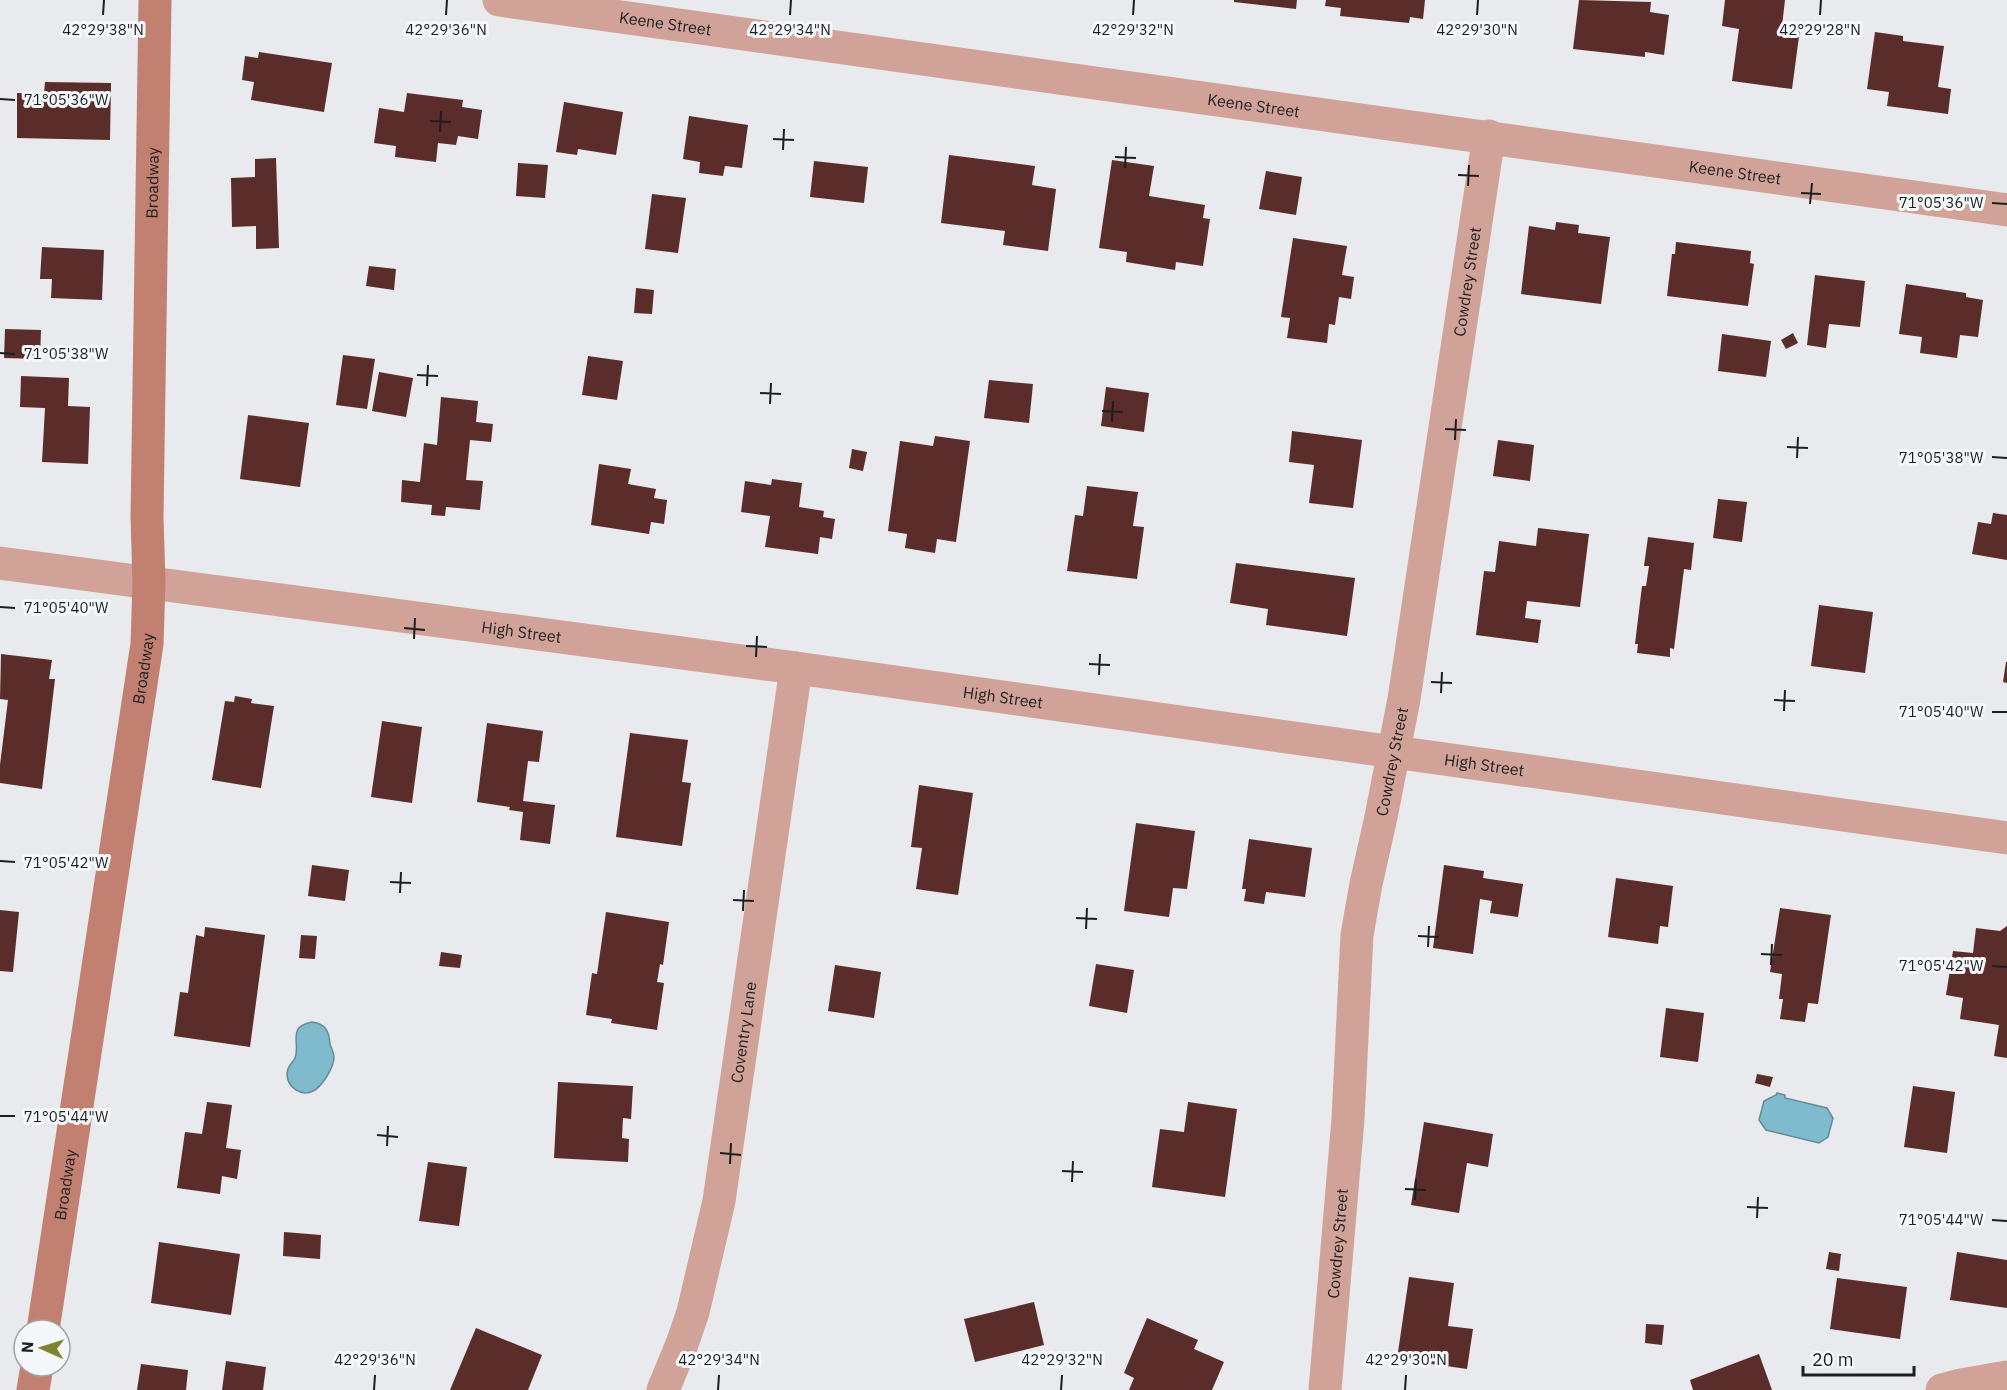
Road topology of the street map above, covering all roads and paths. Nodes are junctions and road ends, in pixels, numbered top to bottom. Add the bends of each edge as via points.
1 (155, 0) edge
2 (499, 0) edge
3 (1490, 136) junction
4 (2007, 210) edge
5 (0, 563) edge
6 (149, 583) junction
7 (796, 668) junction
8 (1394, 753) junction
9 (2007, 838) edge
10 (45, 1318) edge
11 (2007, 1377) edge
12 (663, 1390) edge
13 (1325, 1390) edge
14 (1942, 1390) edge

1 - 6 main road, Broadway
2 - 3 street, Keene Street
3 - 4 street, Keene Street
3 - 8 street, Cowdrey Street
5 - 6 street, High Street
6 - 7 street, High Street
6 - 10 main road, Broadway via 147,644
7 - 8 street, High Street
7 - 12 street, Coventry Lane via 719,1201 693,1312
8 - 9 street, High Street
8 - 13 street, Cowdrey Street via 1355,953 1348,1119
11 - 14 street

